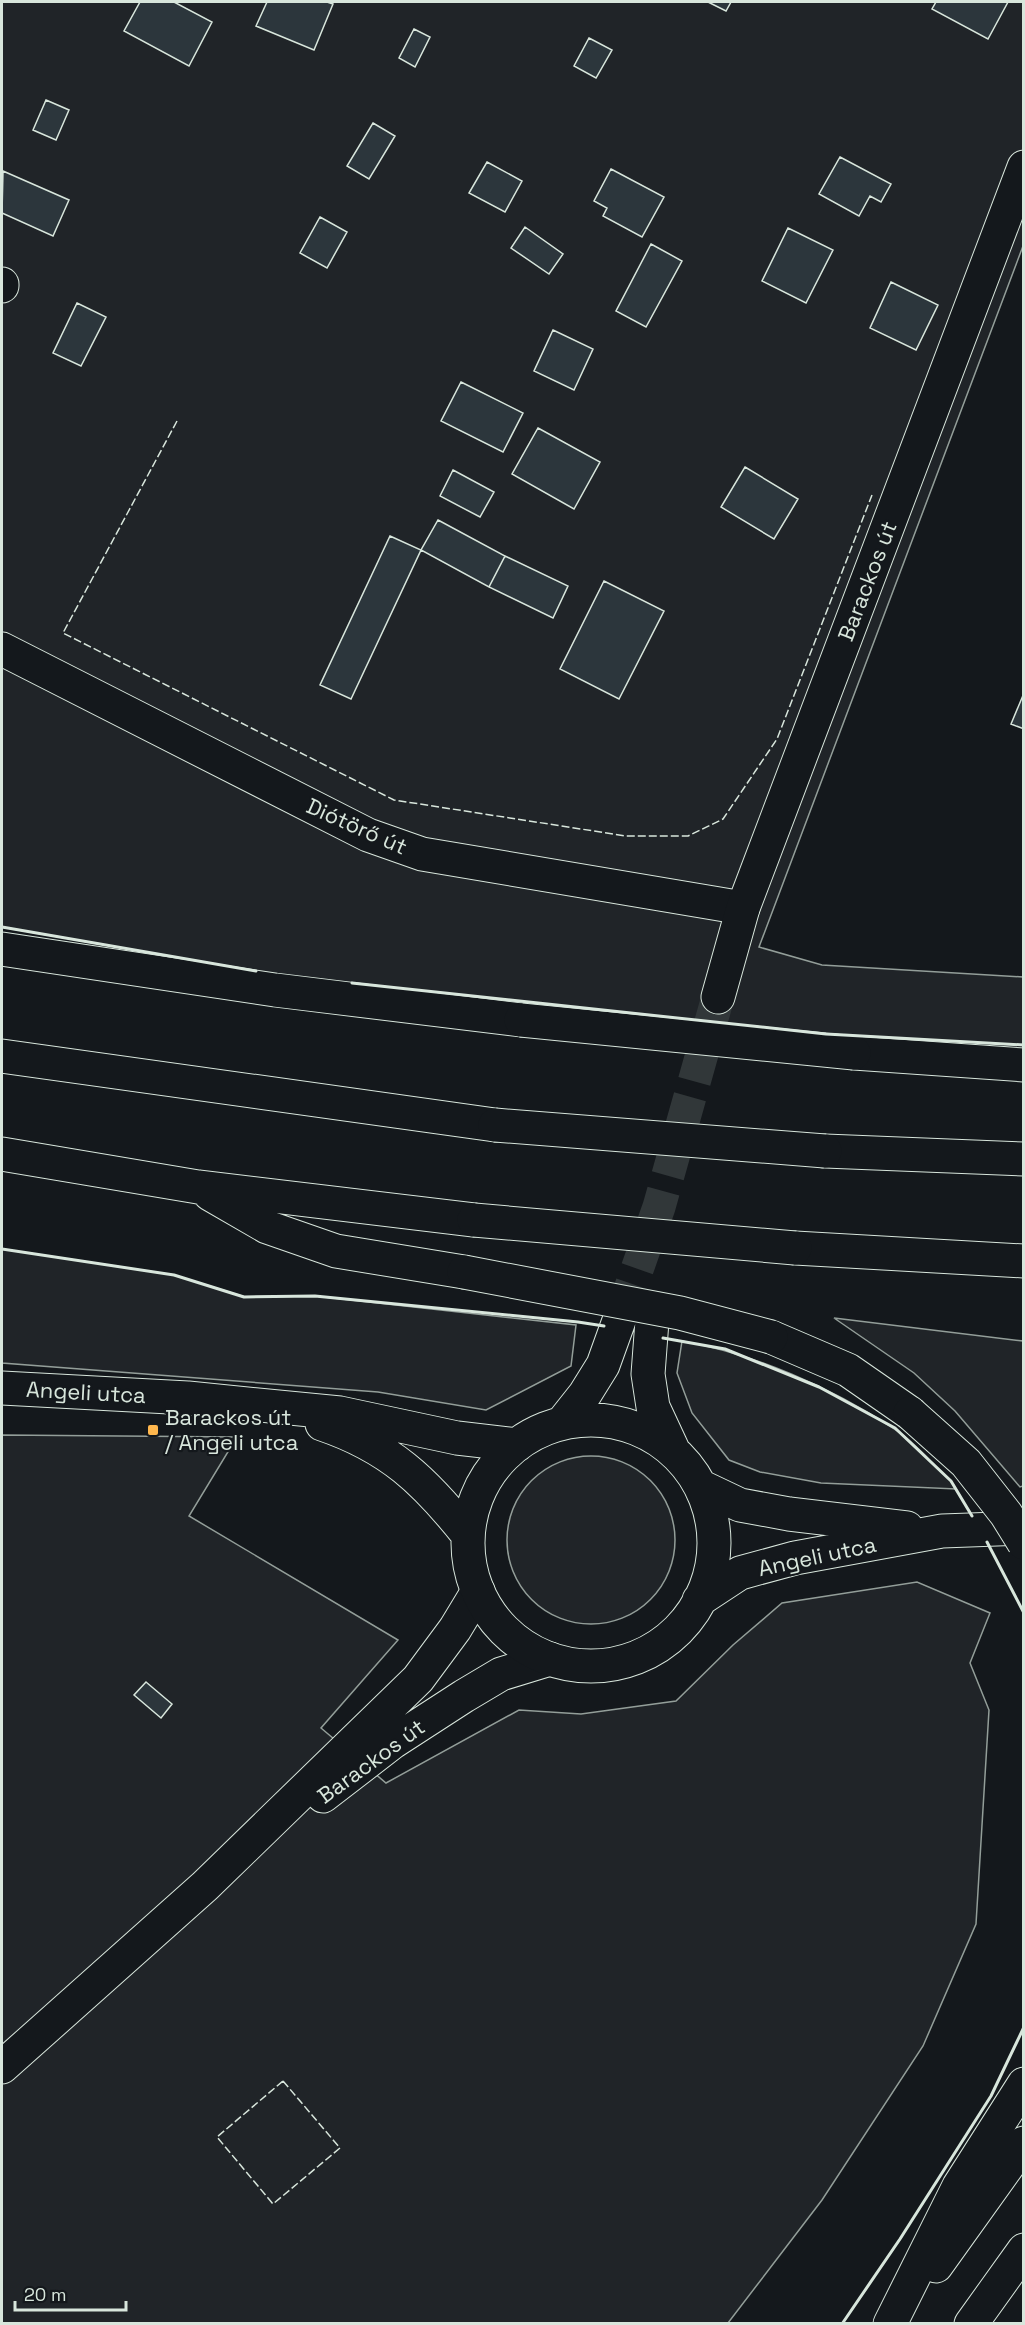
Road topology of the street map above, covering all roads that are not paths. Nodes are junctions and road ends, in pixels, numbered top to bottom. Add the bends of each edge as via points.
1 (1023, 167) edge
2 (2, 649) edge
3 (743, 908) junction
4 (2, 949) edge
5 (718, 997) tunnel mouth
6 (2, 1056) edge
7 (1023, 1065) edge
8 (2, 1154) edge
9 (1023, 1159) edge
10 (198, 1187) junction
11 (1023, 1261) edge
12 (2, 1388) edge
13 (278, 1409) junction
14 (562, 1423) junction
15 (517, 1445) junction
16 (673, 1450) junction
17 (700, 1486) junction
18 (1023, 1528) edge
19 (942, 1531) junction
20 (468, 1535) junction
21 (1023, 1543) edge
22 (478, 1591) junction
23 (699, 1600) junction
24 (550, 1659) junction
25 (205, 1886) junction
26 (2, 2067) edge
27 (1023, 2084) edge
28 (1023, 2143) edge
29 (1023, 2250) edge
30 (890, 2324) edge
31 (896, 2324) edge
32 (971, 2324) edge

1 - 3 main road, Barackos út
2 - 3 main road, Diótörő út via 368,836 422,854
3 - 5 main road, Barackos út
4 - 7 main road, bridge via 275,990 521,1020 854,1053
6 - 9 main road, bridge via 495,1125 825,1151
8 - 10 main road
10 - 11 main road, bridge via 474,1220 795,1248
10 - 21 main road, bridge via 267,1227 336,1251 680,1312 771,1337 848,1370 910,1413 966,1463
12 - 13 main road, Angeli utca via 188,1398
13 - 15 main road, Angeli utca via 340,1413 457,1438
13 - 20 main road, Angeli utca via 380,1449 427,1485
14 - 15 main road
14 - 16 main road via 586,1418 627,1425 654,1436
14 - 16 main road via 637,1318 653,1407
15 - 20 main road via 494,1465 477,1496
16 - 17 main road
17 - 19 main road, Angeli utca via 740,1505
17 - 23 main road via 709,1506 714,1551 712,1571
18 - 19 main road, Angeli utca
19 - 23 main road, Angeli utca via 795,1558 740,1573
20 - 22 main road via 469,1564
22 - 24 main road via 490,1614 507,1633
22 - 25 main road, Barackos út via 418,1678
23 - 24 main road via 683,1624 661,1644 635,1657 607,1665 578,1665
24 - 25 main road, Barackos út via 501,1674 437,1713 393,1742
25 - 26 main road, Barackos út
27 - 30 main road via 959,2187
28 - 31 main road
29 - 32 main road

